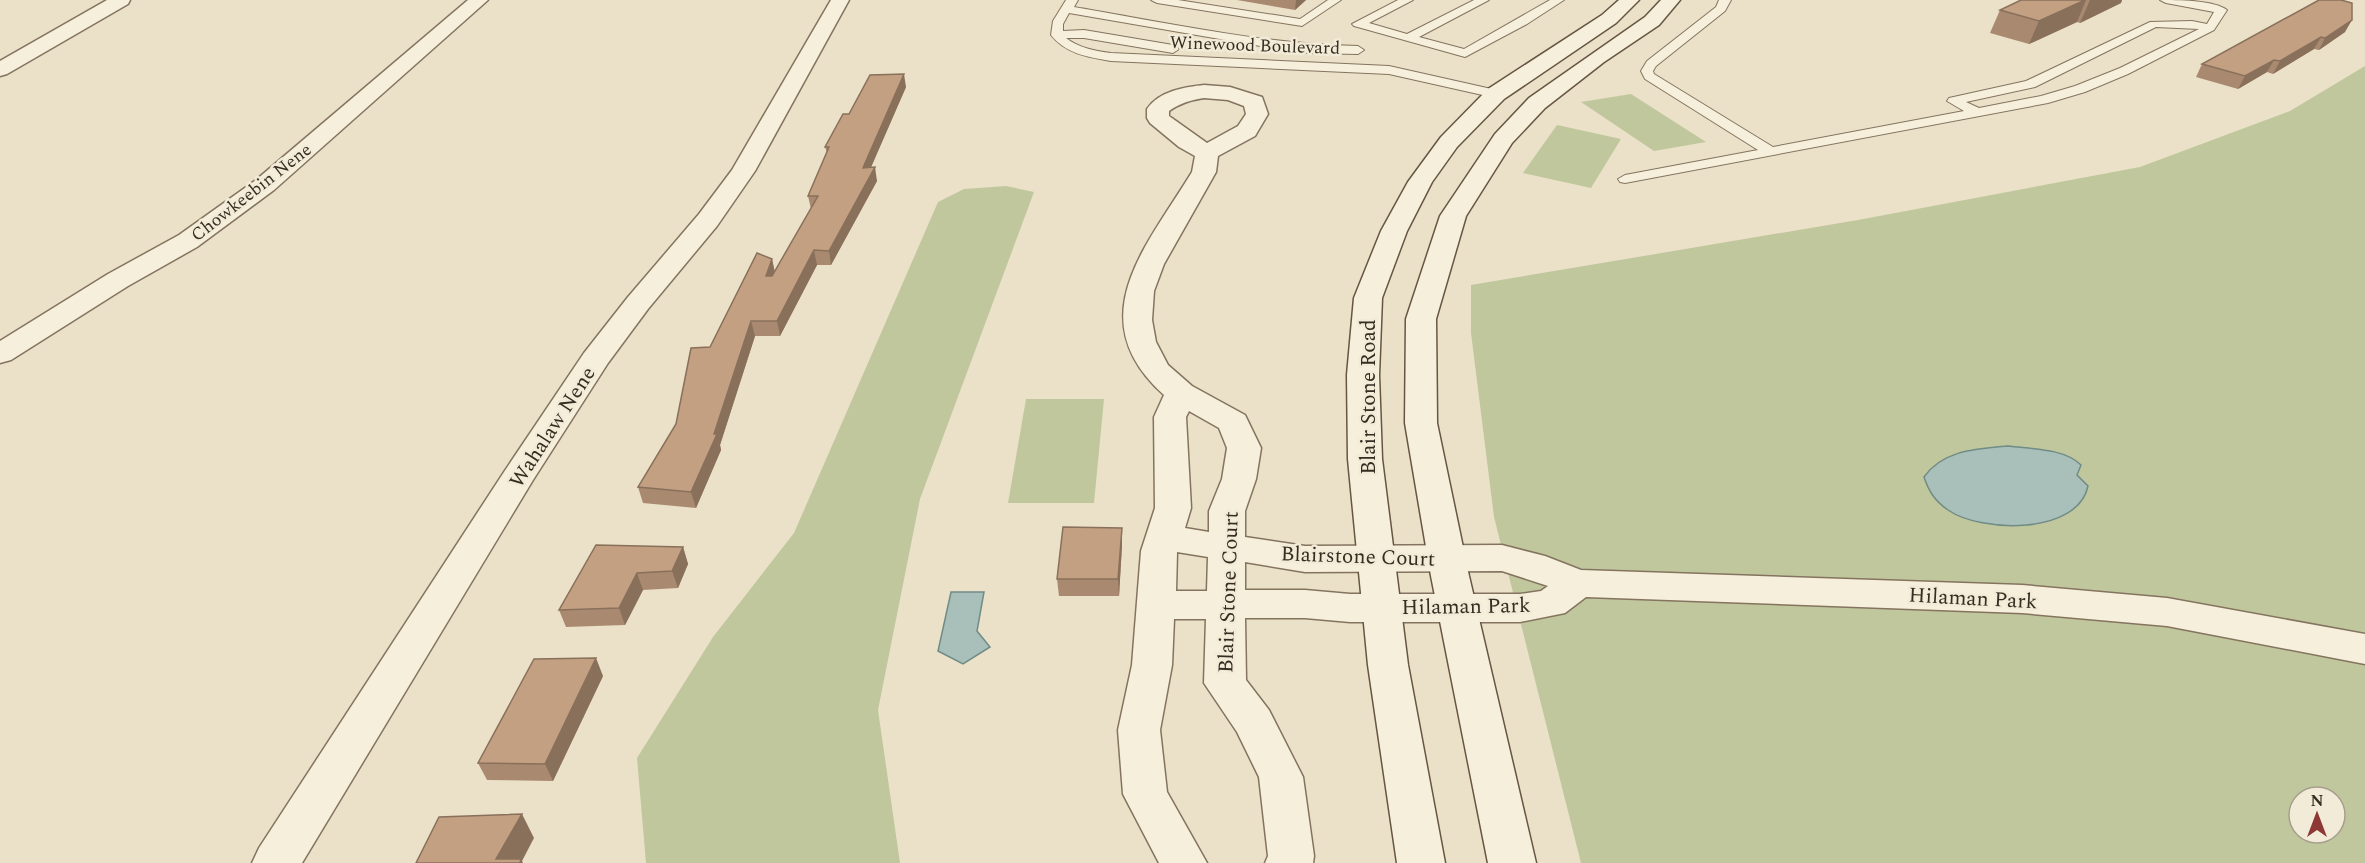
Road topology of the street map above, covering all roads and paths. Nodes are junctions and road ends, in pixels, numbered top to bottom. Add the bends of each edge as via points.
1 (121, 0) edge
2 (479, 0) edge
3 (840, 0) edge
4 (1157, 0) edge
5 (1335, 0) edge
6 (1407, 0) edge
7 (1483, 0) edge
8 (1557, 0) edge
9 (1630, 0) edge
10 (1671, 0) edge
11 (1725, 0) edge
12 (2166, 0) edge
13 (1070, 4) edge
14 (2217, 5) edge
15 (1369, 27) junction
16 (2210, 28) junction
17 (1057, 35) junction
18 (1408, 38) junction
19 (1358, 50) junction
20 (1183, 51) dead end
21 (1372, 69) junction
22 (0, 70) edge
23 (2030, 84) junction
24 (1496, 94) junction
25 (2057, 96) junction
26 (1537, 103) junction
27 (1978, 113) junction
28 (1771, 152) junction
29 (1207, 153) dead end
30 (1625, 179) dead end
31 (0, 354) edge
32 (1181, 393) junction
33 (1163, 537) junction
34 (1226, 546) junction
35 (1376, 558) junction
36 (1447, 558) junction
37 (1578, 583) junction
38 (1225, 603) junction
39 (1156, 605) junction
40 (1382, 607) junction
41 (1457, 607) junction
42 (2365, 649) edge
43 (276, 863) edge
44 (1183, 863) edge
45 (1289, 863) edge
46 (1421, 863) edge
47 (1512, 863) edge

1 - 22 street
2 - 31 street, Chowkeebin Nene via 256,192 188,241
3 - 43 street, Wahalaw Nene via 743,171 595,360
4 - 5 lane via 1302,23
6 - 15 lane via 1358,24
7 - 18 lane
8 - 18 lane via 1465,53
9 - 24 street, Blair Stone Road via 1609,19
10 - 26 street via 1652,21
11 - 28 lane via 1721,9 1647,71 1649,76
12 - 14 lane
13 - 17 lane via 1058,21
13 - 19 lane via 1272,44
14 - 16 lane
15 - 18 lane
15 - 19 lane via 1351,40
16 - 23 lane via 2174,22 2154,24
16 - 25 lane via 2124,71
17 - 20 lane via 1084,34
17 - 21 lane, Winewood Boulevard via 1078,51 1111,57
19 - 21 lane
21 - 24 lane, Winewood Boulevard
23 - 25 lane
23 - 27 lane via 1954,101
24 - 26 street
24 - 35 street, Blair Stone Road via 1449,142 1420,182 1394,231 1368,298 1363,375 1365,459
25 - 27 lane
26 - 36 street via 1503,139 1454,216 1422,319 1421,423
27 - 28 lane
28 - 30 lane
29 - 32 street via 1204,172 1150,264 1139,301 1137,320 1149,361
32 - 33 street via 1170,417 1173,508
32 - 34 street, Blair Stone Court via 1233,422 1244,448 1239,479 1227,511
33 - 34 street, Blairstone Court
33 - 39 street
34 - 35 street, Blairstone Court via 1305,559
34 - 38 street, Blair Stone Court
35 - 36 street, Blairstone Court
35 - 40 street, Blair Stone Road
36 - 37 street, Hilaman Park via 1502,558
36 - 41 street
37 - 41 street, Hilaman Park via 1551,603 1520,608
37 - 42 street, Hilaman Park via 2033,600 2167,612
38 - 39 street
38 - 40 street
38 - 45 street, Blair Stone Court via 1225,683 1254,722 1281,777
39 - 44 street via 1152,665 1139,730 1146,794
40 - 41 street, Hilaman Park
40 - 46 street, Blair Stone Road
41 - 47 street

